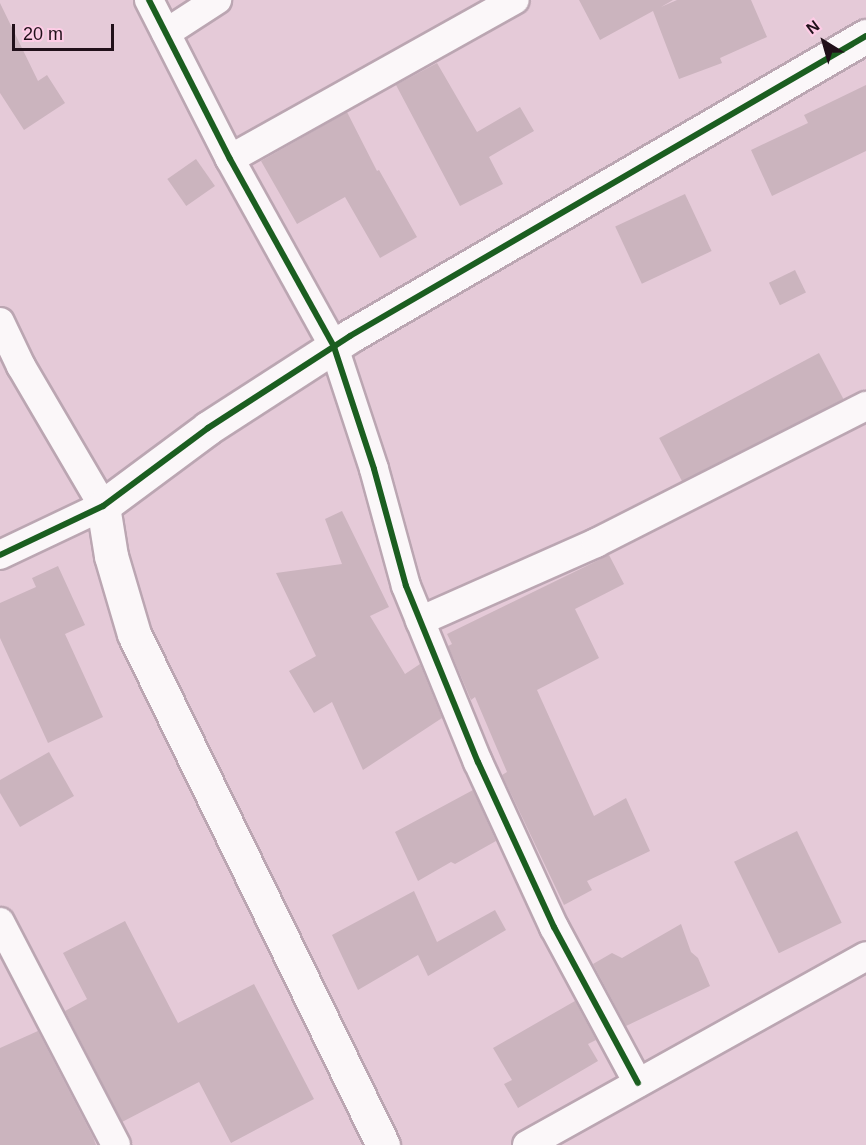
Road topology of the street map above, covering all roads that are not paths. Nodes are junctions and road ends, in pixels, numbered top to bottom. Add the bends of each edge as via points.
1 (150, 0) edge
2 (217, 0) edge
3 (515, 0) edge
4 (166, 33) junction
5 (866, 36) edge
6 (230, 159) junction
7 (0, 322) edge
8 (334, 346) junction
9 (866, 406) edge
10 (103, 506) junction
11 (0, 555) edge
12 (420, 621) junction
13 (0, 922) edge
14 (866, 956) edge
15 (638, 1083) junction
16 (116, 1145) edge
17 (383, 1145) edge
18 (526, 1145) edge

1 - 4 street
2 - 4 street
3 - 6 street
4 - 6 street
5 - 8 street
6 - 8 street
7 - 10 street via 21,366
8 - 10 street via 208,428
8 - 12 street
9 - 12 street via 596,543
10 - 11 street
10 - 17 street via 111,556 134,634
12 - 15 street via 478,762 554,927
13 - 16 street
14 - 15 street
15 - 18 street

